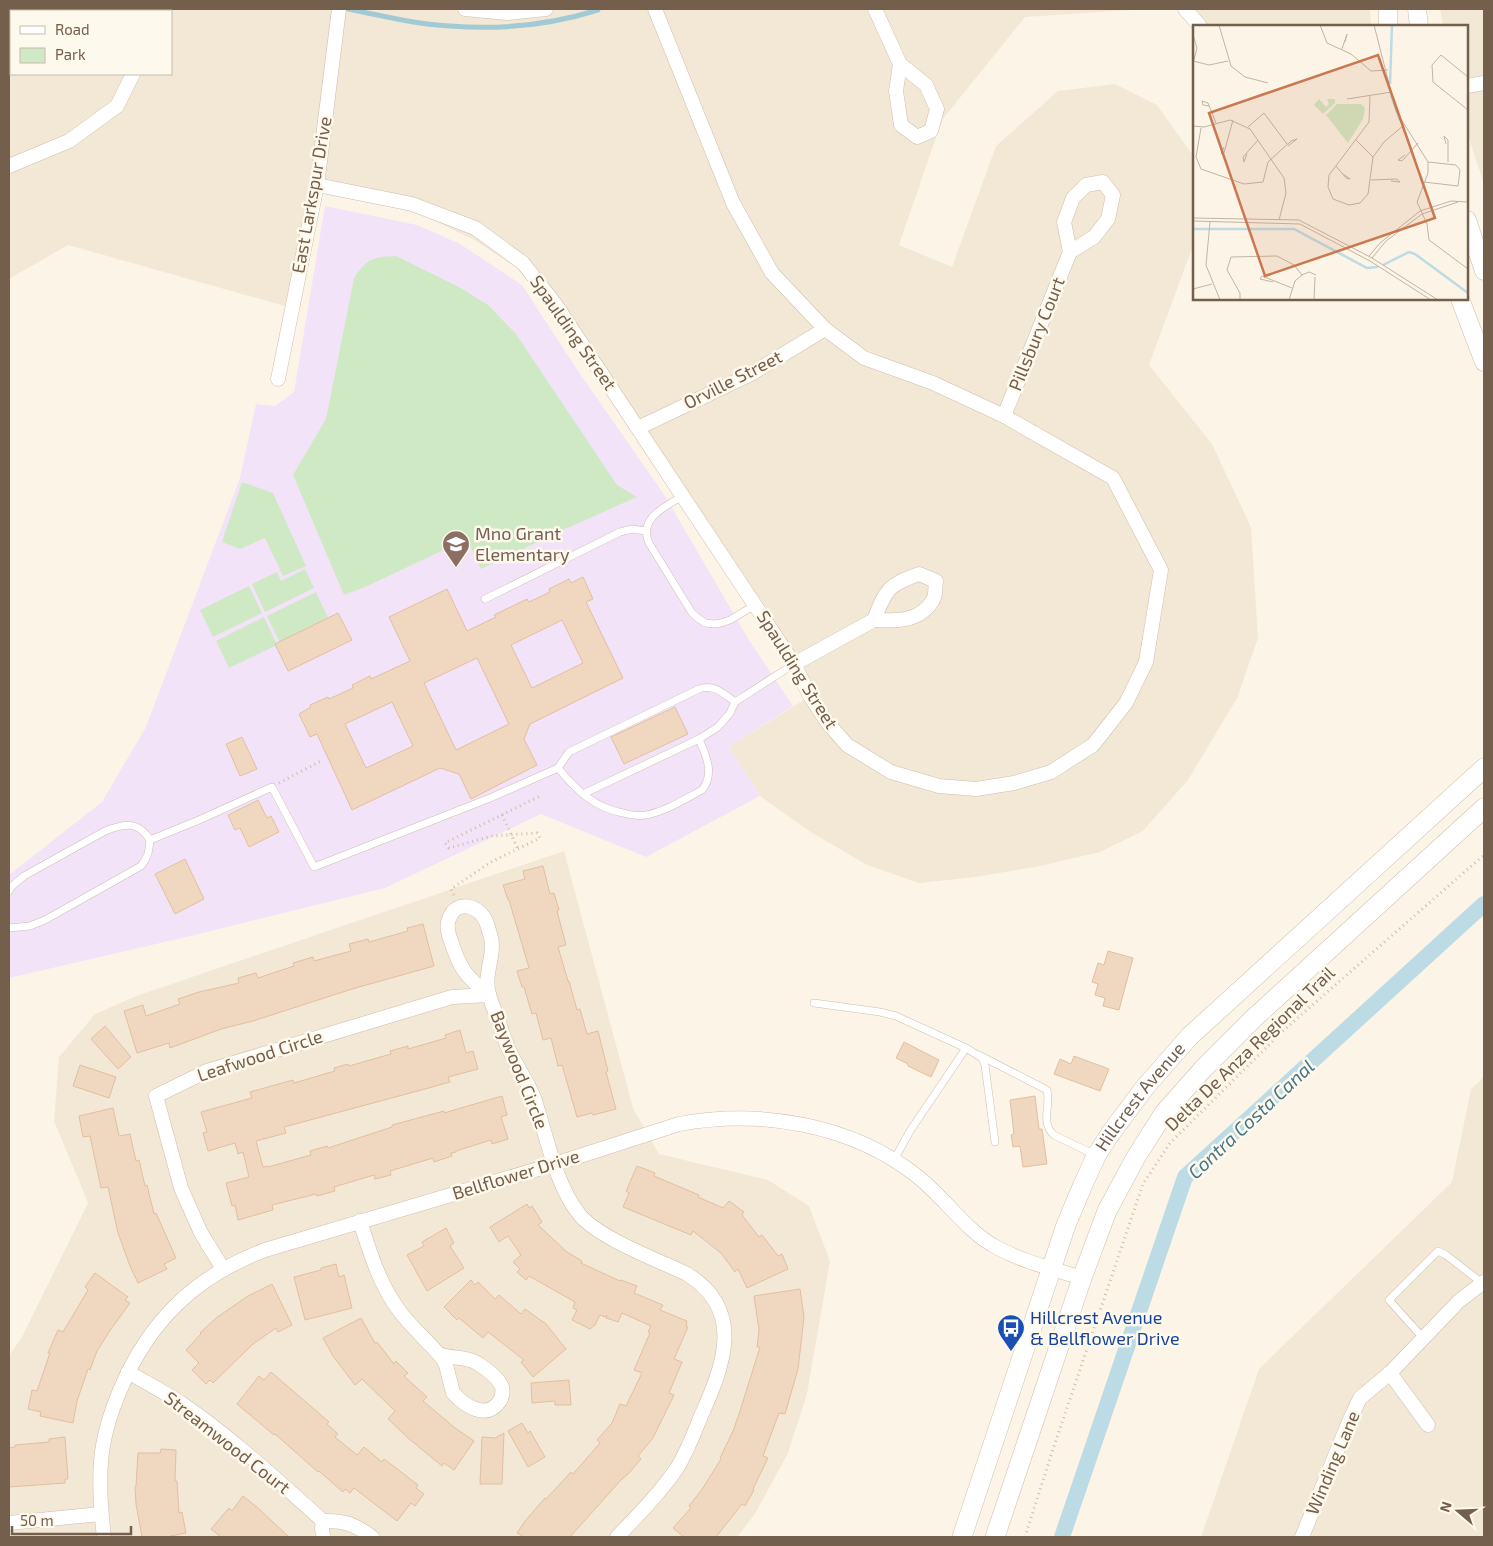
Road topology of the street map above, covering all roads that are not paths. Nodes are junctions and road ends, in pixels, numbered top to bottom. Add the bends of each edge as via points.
1 (339, 9) edge
2 (465, 9) edge
3 (546, 9) edge
4 (654, 9) edge
5 (875, 9) edge
6 (1185, 9) edge
7 (1388, 9) edge
8 (1417, 9) edge
9 (1199, 25) edge
10 (1388, 25) edge
11 (1419, 25) edge
12 (900, 64) junction
13 (132, 75) edge
14 (1484, 83) edge
15 (1468, 86) edge
16 (9, 166) edge
17 (316, 184) junction
18 (1468, 223) edge
19 (1070, 252) junction
20 (1483, 262) edge
21 (1460, 300) edge
22 (825, 329) junction
23 (1484, 362) edge
24 (278, 379) dead end
25 (1004, 416) junction
26 (638, 428) junction
27 (683, 496) junction
28 (646, 531) junction
29 (484, 599) dead end
30 (755, 605) junction
31 (874, 620) junction
32 (794, 664) junction
33 (735, 702) junction
34 (699, 739) junction
35 (558, 768) junction
36 (1484, 768) edge
37 (583, 794) junction
38 (1484, 808) edge
39 (150, 840) junction
40 (10, 887) edge
41 (9, 928) edge
42 (489, 995) junction
43 (814, 1003) dead end
44 (966, 1048) junction
45 (979, 1055) junction
46 (995, 1142) dead end
47 (1096, 1156) junction
48 (894, 1160) junction
49 (555, 1164) junction
50 (360, 1221) junction
51 (1052, 1268) junction
52 (223, 1269) junction
53 (1082, 1278) junction
54 (1483, 1283) edge
55 (1424, 1339) junction
56 (439, 1354) junction
57 (128, 1372) junction
58 (1390, 1373) junction
59 (1428, 1425) dead end
60 (101, 1514) junction
61 (323, 1520) junction
62 (9, 1523) edge
63 (104, 1537) edge
64 (323, 1537) edge
65 (372, 1537) edge
66 (618, 1537) edge
67 (962, 1537) edge
68 (995, 1537) edge
69 (1302, 1537) edge

1 - 17 street, East Larkspur Drive
2 - 3 street via 507,13
4 - 22 street, Spaulding Street via 733,203 772,273
5 - 12 street
6 - 9 street
7 - 10 street
8 - 11 street
12 - 12 street via 896,91 902,125 917,137 931,131 937,109 926,85
13 - 16 street via 117,106 69,141
14 - 15 street
17 - 24 street, East Larkspur Drive
17 - 26 street, Spaulding Street via 412,204 475,228 523,263 556,305
18 - 20 street
19 - 19 street via 1094,237 1108,219 1113,195 1103,182 1086,185 1073,198 1064,222
19 - 25 street, Pillsbury Court
21 - 23 street
22 - 25 street, Spaulding Street via 864,358 932,383
22 - 26 street, Orville Street via 751,374
25 - 32 street, Spaulding Street via 1113,478 1161,570 1146,662 1126,703 1093,745 1051,772 1014,783 976,789 940,786 890,772 847,744 827,722
26 - 27 street, Spaulding Street
27 - 28 lane via 657,510
27 - 30 street, Spaulding Street
28 - 29 lane via 632,529 620,532
28 - 30 lane via 649,543 692,613 699,619 705,623 721,623
30 - 32 street, Spaulding Street
31 - 31 street via 896,622 919,616 934,599 936,581 919,574 898,581 883,596
31 - 32 street
32 - 33 lane
33 - 34 lane via 718,727
33 - 35 lane via 716,689 699,689 568,752
34 - 37 lane
34 - 37 lane via 708,762 705,786 664,809 643,816 630,815 600,806
35 - 37 lane
35 - 39 lane via 314,867 272,786
36 - 47 main road, Hillcrest Avenue via 1190,1036 1129,1107
38 - 53 main road, Hillcrest Avenue via 1254,1018 1164,1113 1107,1211
39 - 40 lane via 141,828 118,826 24,876
39 - 41 lane via 149,852 141,866 45,920 30,926
42 - 42 street, Baywood Circle via 464,973 450,940 449,917 460,906 468,905 485,918 492,940
42 - 49 street, Baywood Circle via 506,1046 534,1097
42 - 52 street, Leafwood Circle via 447,998 207,1071 156,1096 181,1188 201,1233
43 - 44 lane via 896,1016
44 - 45 lane
44 - 48 lane
45 - 46 lane via 985,1065
45 - 47 lane via 1044,1087 1048,1094 1046,1119 1050,1132
47 - 51 main road, Hillcrest Avenue
48 - 49 street, Bellflower Drive via 848,1138 799,1124 725,1119 679,1124
48 - 51 street, Bellflower Drive via 918,1176 985,1240 1009,1254
49 - 50 street, Bellflower Drive
49 - 66 street, Baywood Circle via 579,1215 609,1236 697,1280 718,1303 723,1318 724,1342 716,1377 679,1465 663,1488
50 - 52 street, Bellflower Drive via 265,1250
50 - 56 street via 370,1253 392,1300 410,1325
51 - 53 street, Bellflower Drive
51 - 67 main road, Hillcrest Avenue
52 - 57 street, Bellflower Drive via 197,1286 169,1311 143,1344
53 - 68 main road, Hillcrest Avenue
54 - 55 street, Winding Lane via 1458,1301
54 - 55 lane via 1438,1251 1388,1300
55 - 58 street, Winding Lane
56 - 56 street via 446,1365 455,1396 484,1412 499,1403 502,1388 490,1373 470,1360
57 - 60 street, Bellflower Drive via 105,1432 100,1469
57 - 61 street, Streamwood Court via 197,1415
58 - 59 street
58 - 69 street, Winding Lane via 1360,1398
60 - 62 street
60 - 63 street, Bellflower Drive
61 - 64 street
61 - 65 street via 350,1524

